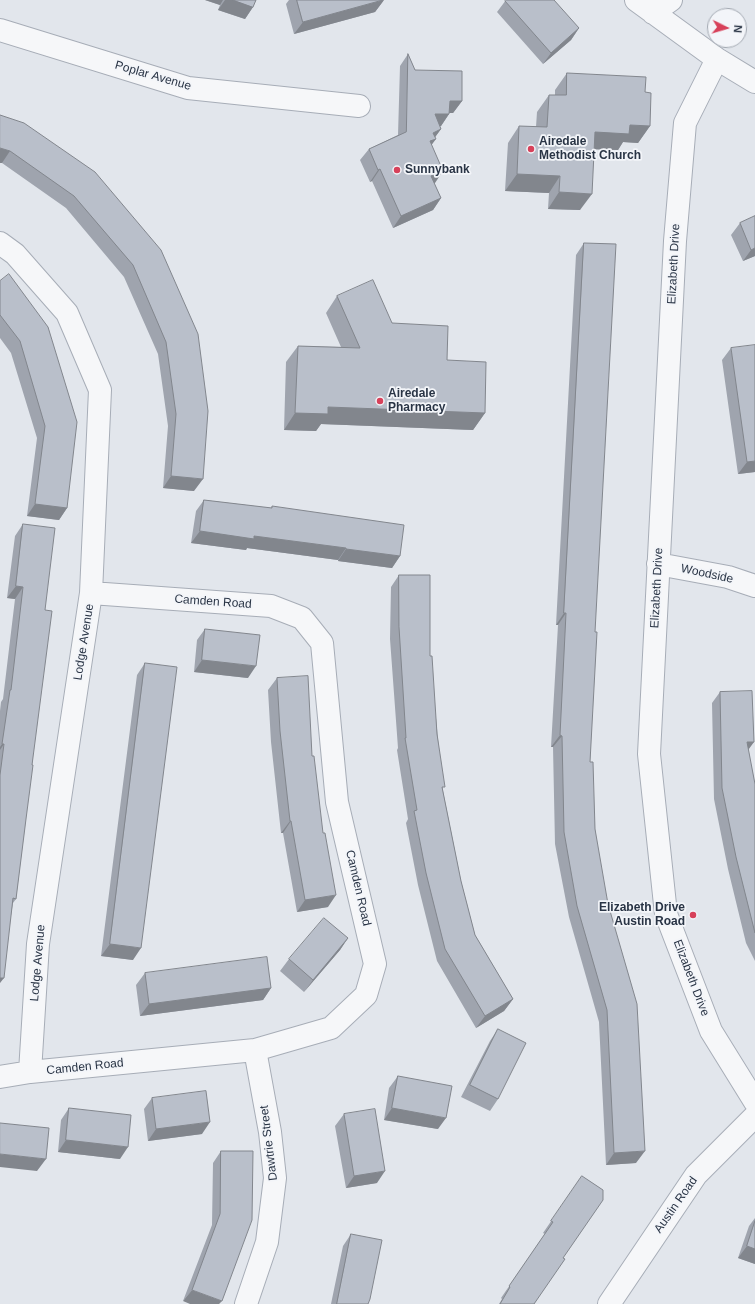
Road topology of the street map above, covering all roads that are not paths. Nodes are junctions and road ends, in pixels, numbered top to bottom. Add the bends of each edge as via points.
1 (636, 0) edge
2 (671, 0) edge
3 (653, 14) junction
4 (0, 30) edge
5 (717, 59) junction
6 (755, 82) edge
7 (359, 106) dead end
8 (0, 243) edge
9 (658, 564) junction
10 (755, 586) edge
11 (92, 593) junction
12 (255, 1050) junction
13 (30, 1072) junction
14 (0, 1077) edge
15 (755, 1102) edge
16 (755, 1116) edge
17 (246, 1304) edge
18 (609, 1304) edge

1 - 3 street
2 - 3 street
3 - 5 street
4 - 7 street, Poplar Avenue via 188,88
5 - 6 street
5 - 9 street, Elizabeth Drive via 685,123 675,241
8 - 11 street, Lodge Avenue via 14,254 67,313 100,390
9 - 10 street, Woodside via 728,577
9 - 15 street, Elizabeth Drive via 649,754 666,914 711,1031
11 - 12 street, Camden Road via 271,606 302,618 322,643 337,802 375,964 366,995 331,1028
11 - 13 street, Lodge Avenue via 38,944
12 - 13 street, Camden Road
12 - 17 street, Dawtrie Street via 270,1132 275,1178 267,1242
13 - 14 street, Camden Road
16 - 18 street, Austin Road via 696,1175

